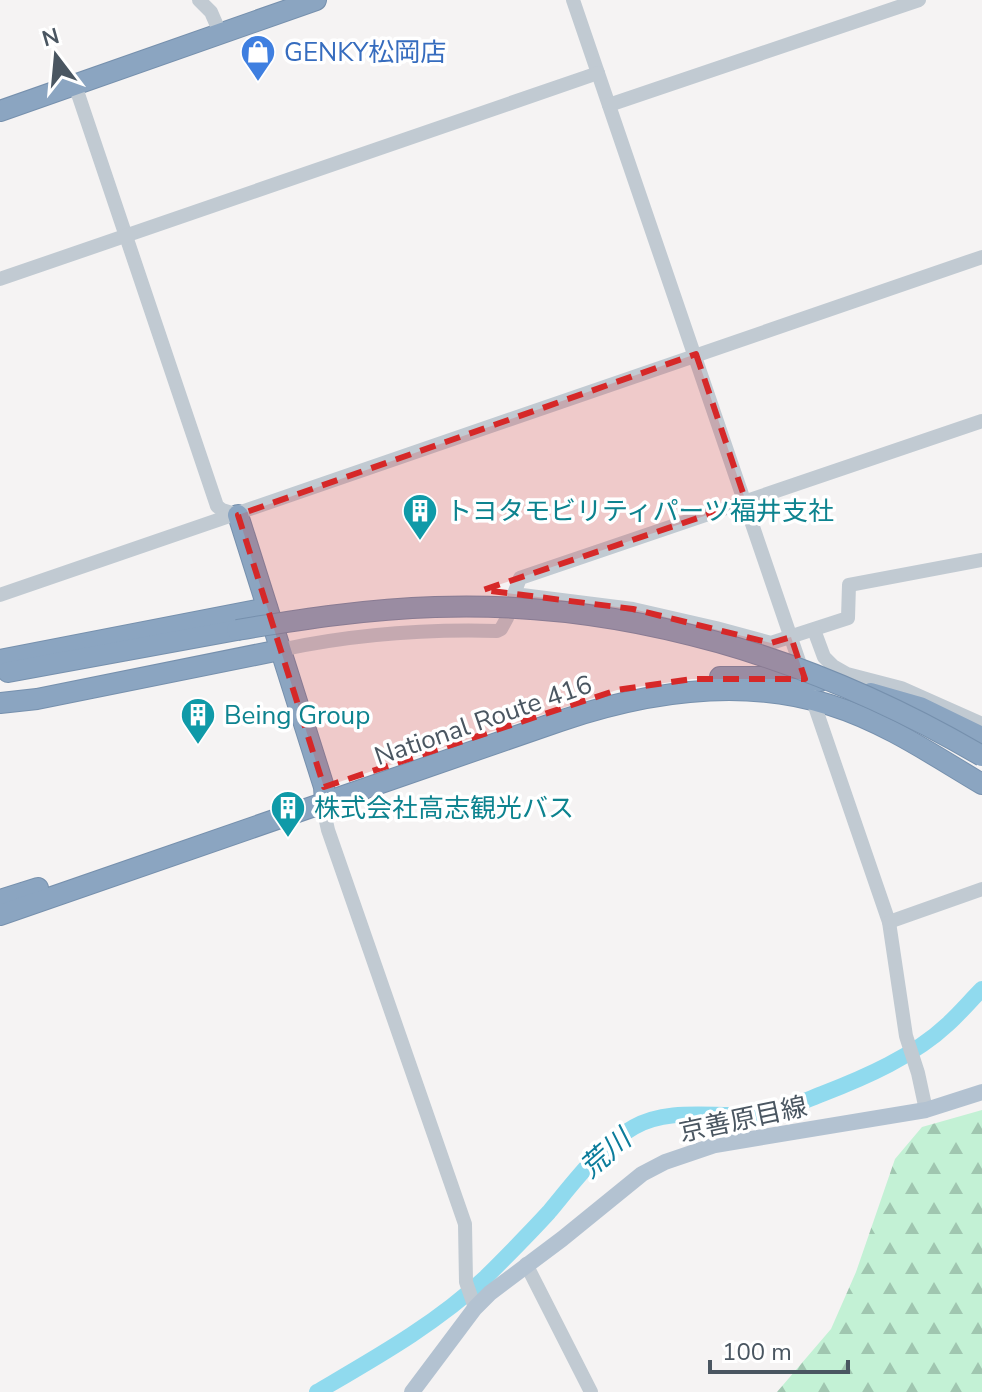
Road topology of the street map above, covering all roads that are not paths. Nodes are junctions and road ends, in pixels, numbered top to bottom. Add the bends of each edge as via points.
1 (199, 0) edge
2 (316, 0) edge
3 (573, 0) edge
4 (919, 0) edge
5 (221, 35) junction
6 (598, 73) junction
7 (75, 85) junction
8 (609, 105) junction
9 (0, 111) edge
10 (124, 236) junction
11 (979, 258) edge
12 (982, 276) edge
13 (0, 279) edge
14 (696, 354) junction
15 (982, 421) edge
16 (746, 502) junction
17 (238, 515) junction
18 (982, 560) edge
19 (0, 595) edge
20 (267, 608) junction
21 (507, 618) dead end
22 (814, 630) junction
23 (202, 637) junction
24 (791, 637) junction
25 (280, 650) junction
26 (0, 660) edge
27 (0, 674) edge
28 (805, 679) junction
29 (0, 686) edge
30 (812, 700) junction
31 (0, 703) edge
32 (982, 724) edge
33 (982, 737) edge
34 (982, 756) edge
35 (982, 784) edge
36 (325, 794) junction
37 (982, 889) edge
38 (0, 900) edge
39 (0, 915) edge
40 (889, 922) junction
41 (982, 1092) edge
42 (926, 1110) junction
43 (526, 1264) junction
44 (473, 1305) junction
45 (412, 1392) edge
46 (591, 1392) edge

1 - 5 street
2 - 5 highway
3 - 6 street
4 - 8 street
5 - 7 highway
6 - 8 street
6 - 10 street
7 - 9 highway
7 - 10 street
8 - 14 street
10 - 13 street
10 - 17 street via 217,506
11 - 12 street
11 - 14 street
14 - 16 street
14 - 17 street
15 - 16 street
16 - 24 street
16 - 24 street via 520,578 513,598 633,609 771,643
17 - 19 street
17 - 20 highway
18 - 22 street via 849,585 848,618
20 - 25 highway
20 - 26 highway
21 - 25 street via 497,631 351,638
22 - 24 street
22 - 32 street via 824,657 847,674 901,688
23 - 27 highway
23 - 29 highway
23 - 34 highway, bridge via 362,612 437,607 551,610 626,621 702,637 815,674
24 - 28 street
25 - 31 highway
25 - 36 highway
28 - 30 street
28 - 33 highway, National Route 416 via 920,707
28 - 36 highway, National Route 416 via 705,678 629,687
30 - 35 highway, National Route 416 via 893,732
30 - 36 highway, National Route 416 via 725,691 622,702
30 - 40 street
36 - 38 highway, National Route 416
36 - 39 highway, National Route 416
36 - 44 street via 328,830 465,1224 466,1282
37 - 40 street
40 - 42 street via 906,1036
41 - 42 main road, 京善原目線
42 - 43 main road, 京善原目線 via 687,1153 642,1174
43 - 44 main road, 京善原目線
43 - 46 street
44 - 45 main road, 京善原目線

